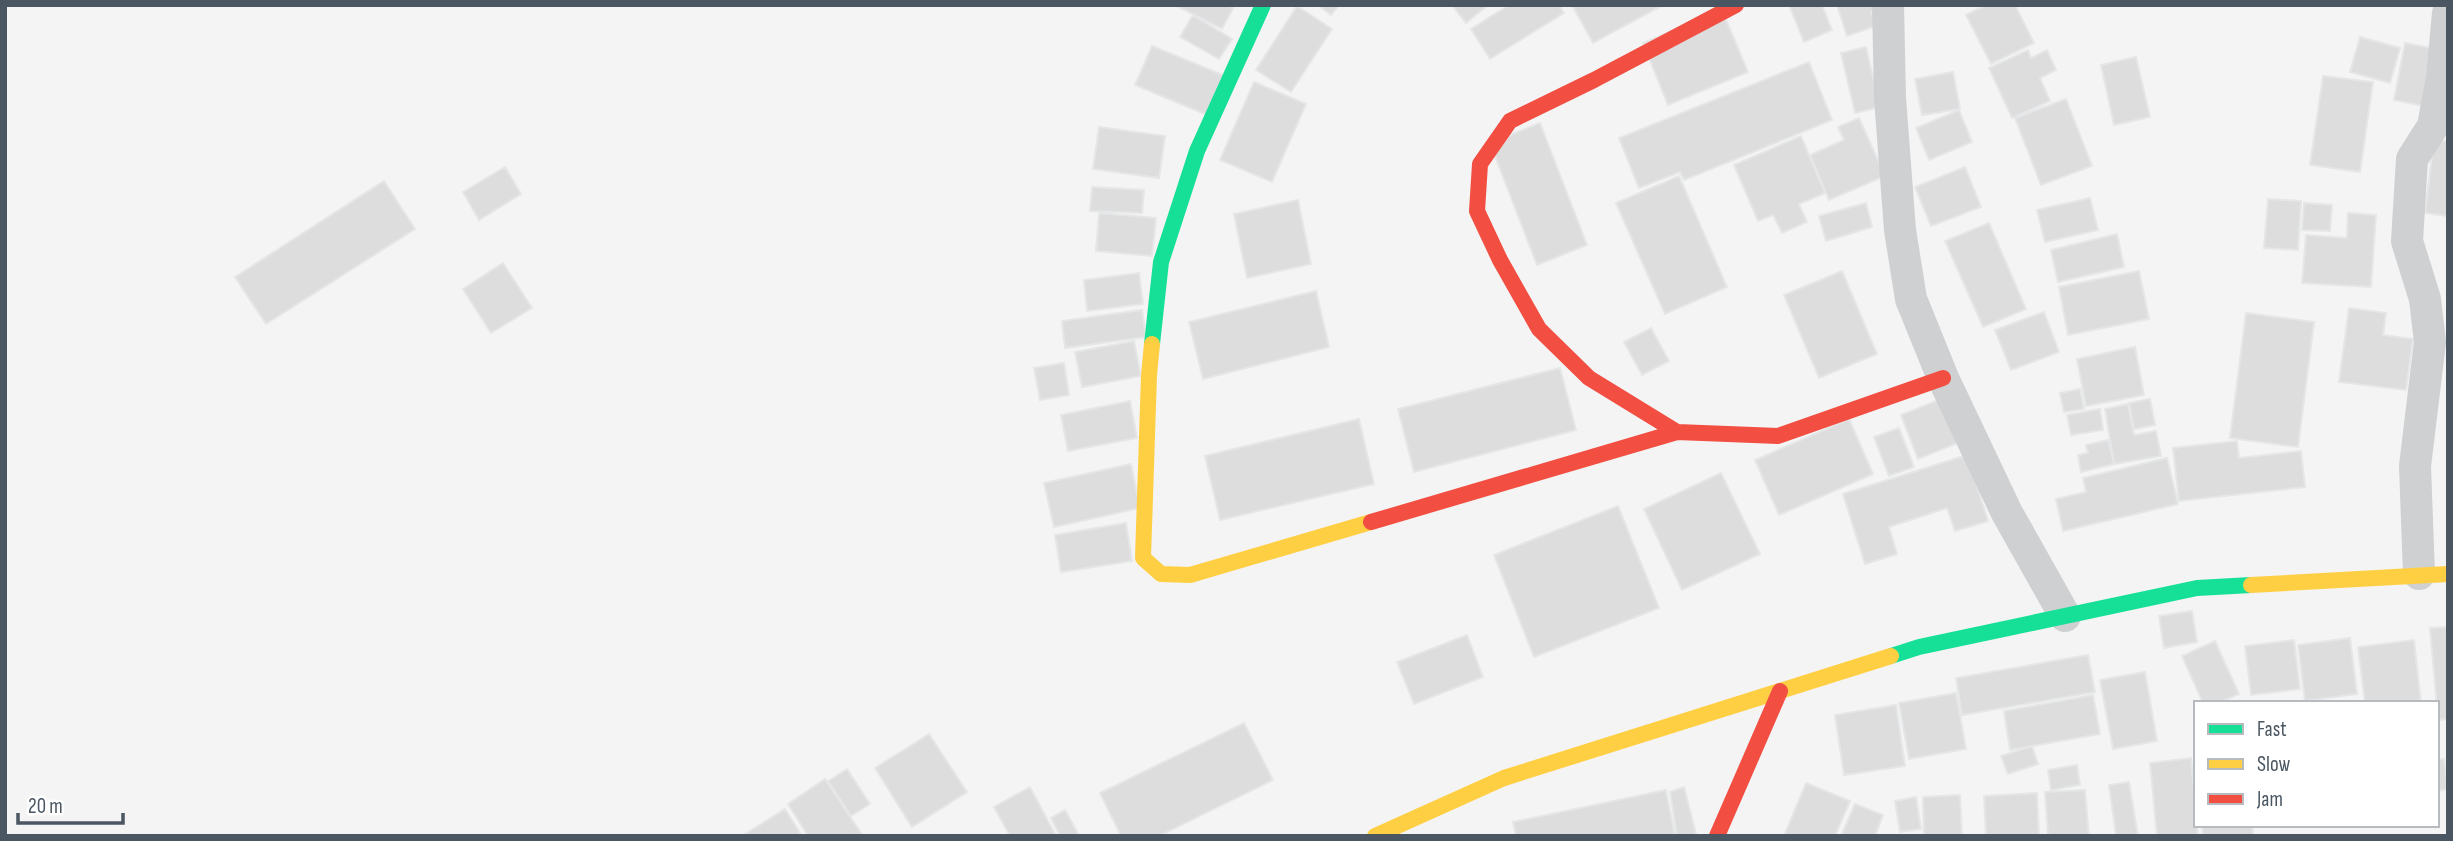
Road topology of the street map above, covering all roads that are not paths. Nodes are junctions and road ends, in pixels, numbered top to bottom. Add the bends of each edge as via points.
1 (1263, 5) edge
2 (1736, 5) edge
3 (1888, 5) edge
4 (2448, 13) edge
5 (1943, 378) junction
6 (1677, 432) junction
7 (2433, 574) edge
8 (2065, 616) junction
9 (1780, 691) junction
10 (1375, 836) edge
11 (1717, 836) edge

1 - 6 main road via 1197,151 1161,262 1149,375 1143,558 1161,574 1190,575
2 - 6 main road via 1510,121 1480,164 1477,211 1539,329 1589,377
3 - 5 street via 1900,230 1911,299
4 - 7 street via 2433,126 2412,159 2407,241 2425,299 2430,342 2415,466
5 - 6 main road via 1778,436
5 - 8 street via 2007,513
7 - 8 main road via 2197,588
8 - 9 main road via 1919,647
9 - 10 main road via 1504,778
9 - 11 main road

